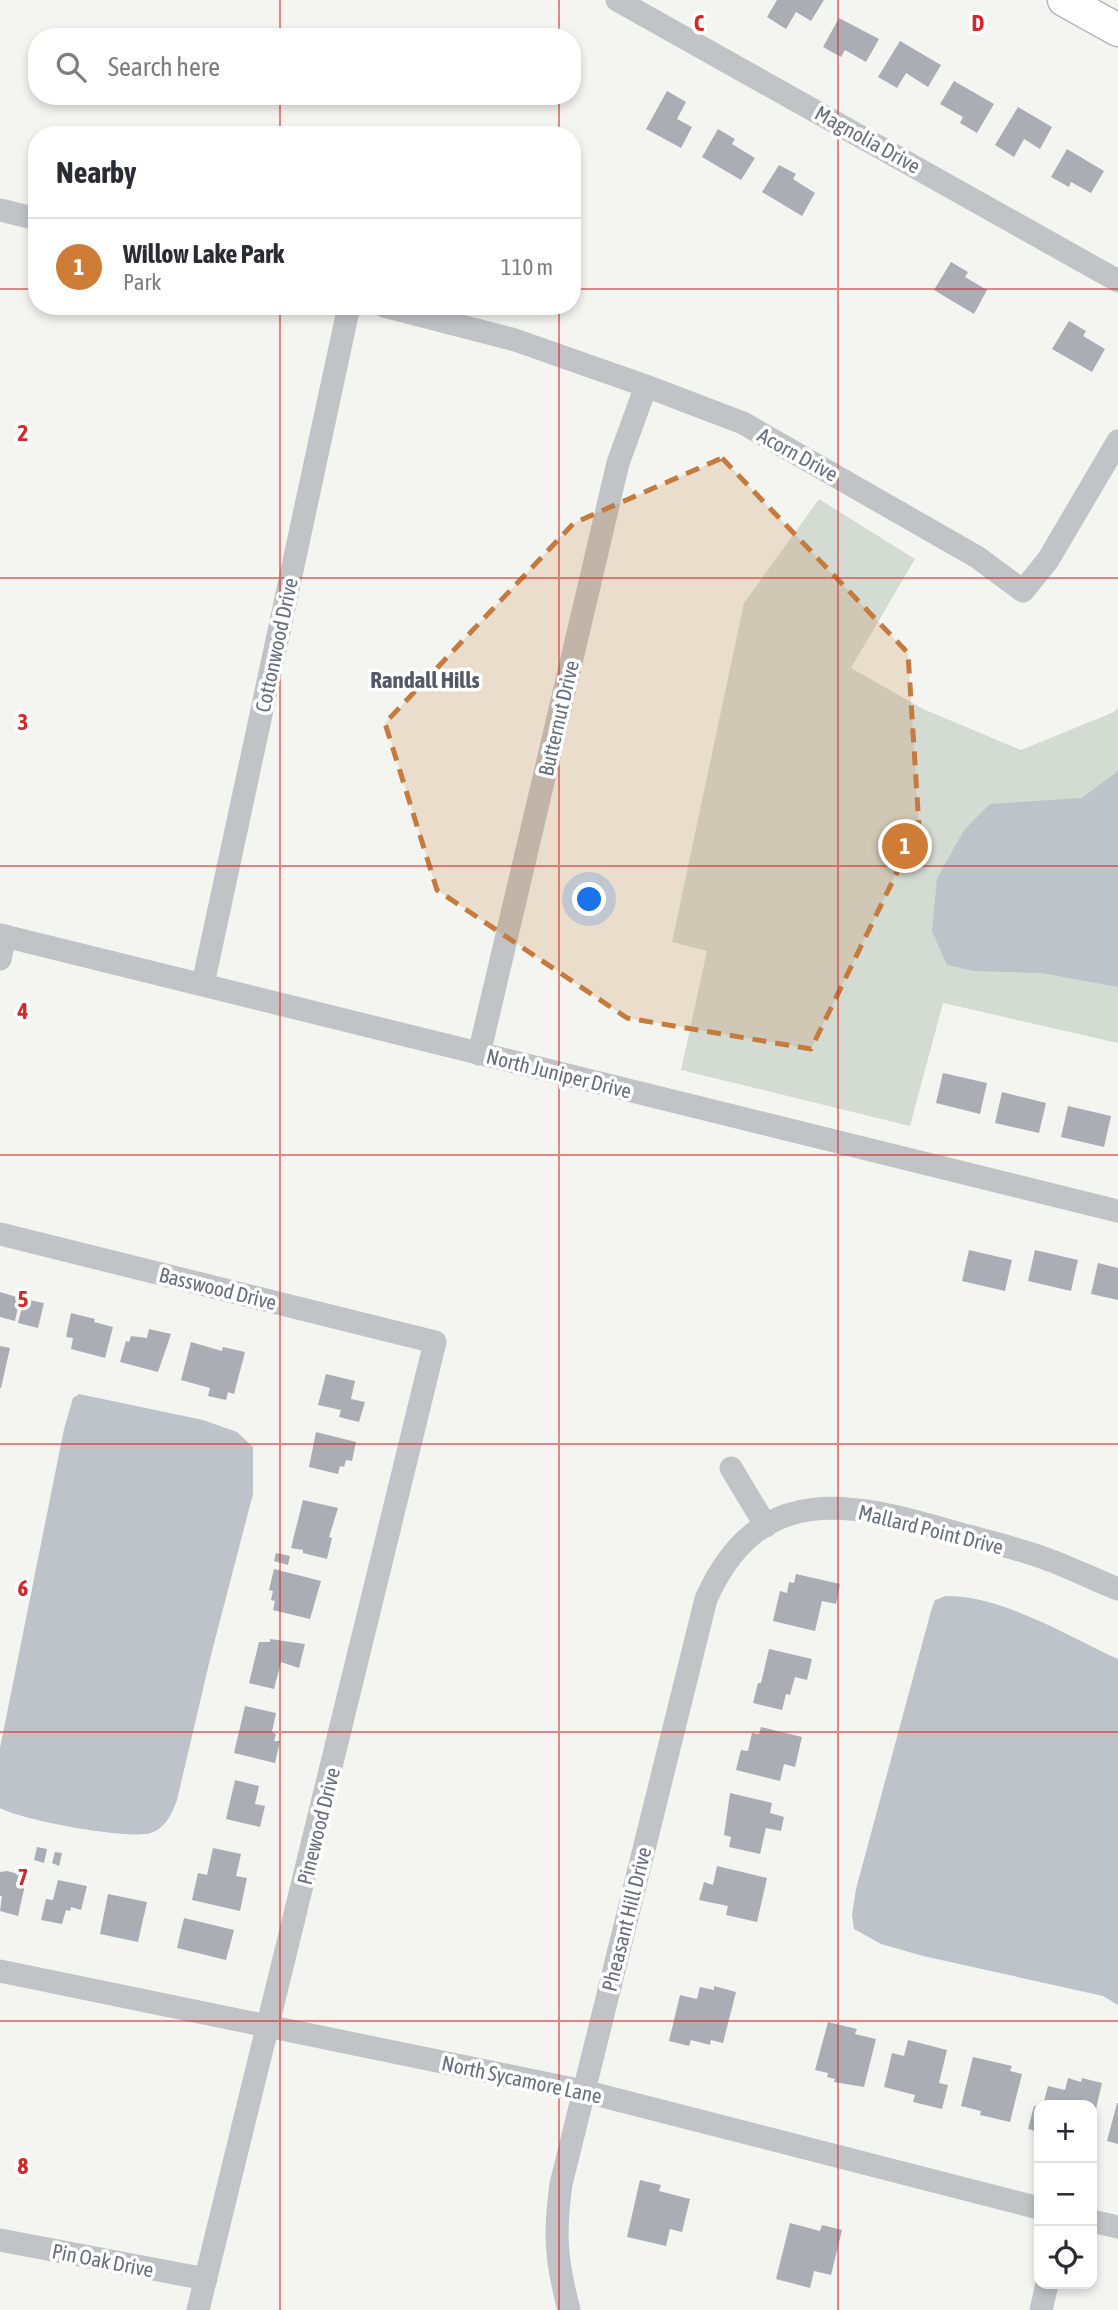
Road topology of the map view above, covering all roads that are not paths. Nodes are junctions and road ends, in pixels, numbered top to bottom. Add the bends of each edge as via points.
1 (617, 0) edge
2 (1064, 0) edge
3 (1118, 30) edge
4 (0, 210) edge
5 (28, 217) edge
6 (1118, 281) edge
7 (347, 315) edge
8 (419, 315) edge
9 (646, 386) junction
10 (1118, 441) edge
11 (3, 936) edge
12 (0, 959) edge
13 (203, 984) junction
14 (479, 1054) junction
15 (1118, 1211) edge
16 (0, 1234) edge
17 (435, 1342) joint
18 (731, 1468) dead end
19 (766, 1526) junction
20 (745, 1540) joint
21 (1118, 1589) edge
22 (0, 1971) edge
23 (269, 2026) junction
24 (583, 2091) junction
25 (1034, 2207) edge
26 (1097, 2222) edge
27 (1118, 2227) edge
28 (0, 2240) edge
29 (206, 2279) junction
30 (1046, 2289) edge
31 (198, 2310) edge
32 (569, 2310) edge
33 (1041, 2310) edge

1 - 6 street, Magnolia Drive
2 - 3 main road
4 - 5 street
7 - 13 street, Cottonwood Drive
8 - 9 street, Acorn Drive via 515,340
9 - 10 street, Acorn Drive via 743,423 977,556 1023,591 1048,560
9 - 14 street, Butternut Drive via 618,463
11 - 12 street
11 - 13 street, North Juniper Drive
13 - 14 street, North Juniper Drive
14 - 15 street, North Juniper Drive
16 - 17 street, Basswood Drive
17 - 23 street, Pinewood Drive
18 - 19 street
19 - 20 street, Mallard Point Drive
19 - 21 street, Mallard Point Drive via 802,1510 862,1509 1043,1558
20 - 24 street, Pheasant Hill Drive via 718,1572 706,1599
22 - 23 street, North Sycamore Lane
23 - 24 street, North Sycamore Lane
23 - 29 street, Pinewood Drive
24 - 25 street, North Sycamore Lane
24 - 32 street, Pheasant Hill Drive via 561,2184 555,2233
26 - 27 street
28 - 29 street, Pin Oak Drive
29 - 31 street, Pinewood Drive
30 - 33 street

